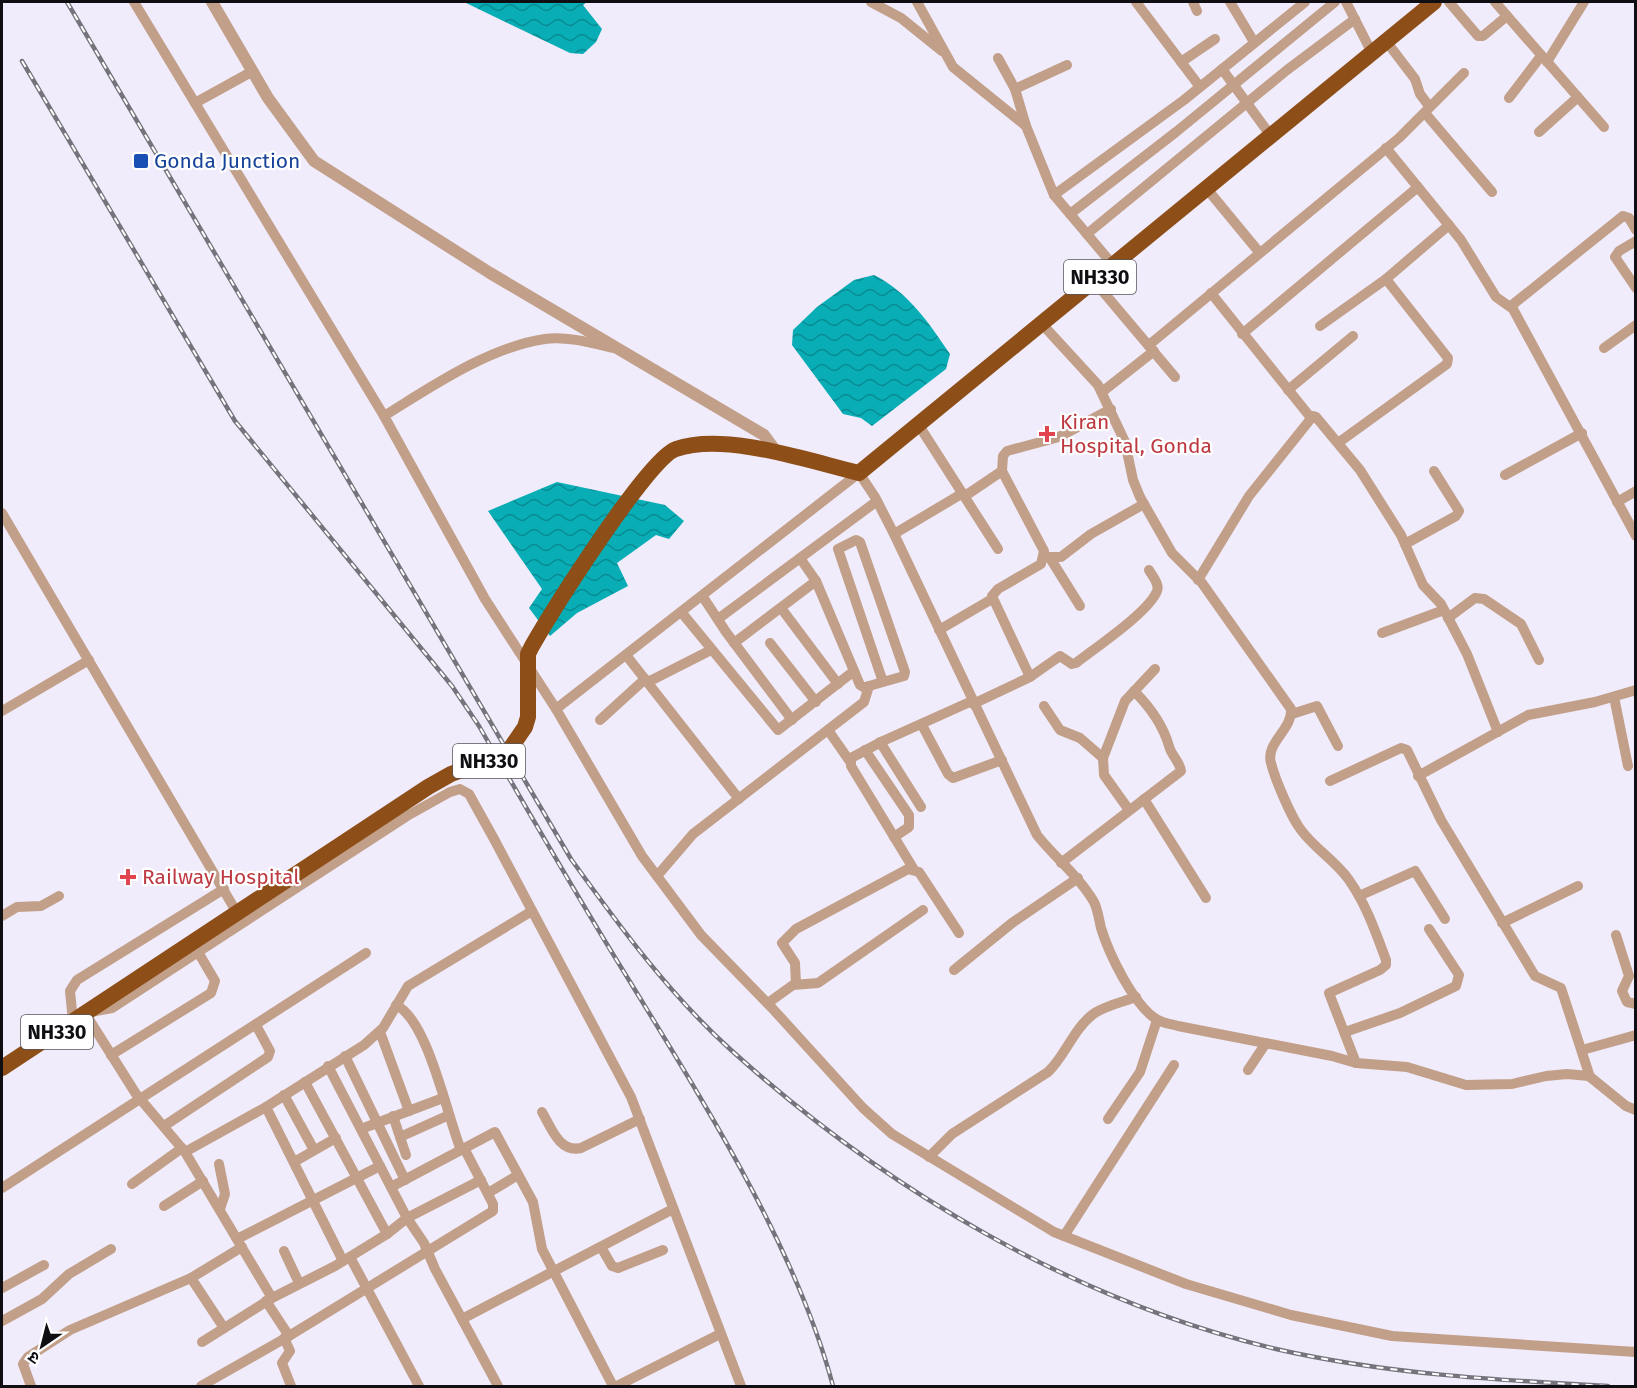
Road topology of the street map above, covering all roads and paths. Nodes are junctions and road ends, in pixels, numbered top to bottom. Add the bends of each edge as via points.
1 (134, 2) edge
2 (212, 2) edge
3 (871, 2) edge
4 (916, 2) edge
5 (1136, 2) edge
6 (1230, 2) edge
7 (1305, 2) edge
8 (1335, 2) edge
9 (1346, 2) edge
10 (1434, 2) edge
11 (1449, 2) edge
12 (1495, 2) edge
13 (1584, 2) edge
14 (1507, 16) junction
15 (1355, 19) junction
16 (1215, 39) dead end
17 (1386, 41) junction
18 (1254, 42) junction
19 (1372, 53) junction
20 (947, 55) junction
21 (998, 58) dead end
22 (1544, 59) junction
23 (1181, 62) junction
24 (1067, 65) dead end
25 (1222, 69) junction
26 (253, 71) junction
27 (1464, 74) dead end
28 (1234, 85) junction
29 (1200, 87) junction
30 (1015, 89) junction
31 (1509, 98) dead end
32 (1578, 98) junction
33 (195, 103) junction
34 (1247, 104) junction
35 (1427, 110) junction
36 (1026, 126) junction
37 (1604, 127) dead end
38 (1539, 132) dead end
39 (1271, 136) junction
40 (1386, 148) junction
41 (1418, 187) junction
42 (1207, 189) junction
43 (1492, 192) dead end
44 (1054, 195) junction
45 (1070, 214) junction
46 (1449, 225) junction
47 (1635, 230) edge
48 (1087, 234) junction
49 (1635, 241) edge
50 (1259, 252) junction
51 (1113, 266) junction
52 (1386, 279) junction
53 (1094, 281) junction
54 (1635, 288) edge
55 (1210, 293) junction
56 (1511, 306) junction
57 (1042, 324) junction
58 (1635, 325) edge
59 (1320, 326) dead end
60 (1242, 334) junction
61 (1353, 336) dead end
62 (1152, 348) junction
63 (1604, 348) dead end
64 (622, 351) junction
65 (1175, 377) dead end
66 (1288, 390) junction
67 (1102, 392) junction
68 (1111, 409) junction
69 (384, 416) junction
70 (1311, 418) junction
71 (918, 424) junction
72 (1582, 433) junction
73 (1338, 442) junction
74 (775, 450) junction
75 (1002, 471) junction
76 (1434, 471) dead end
77 (859, 473) junction
78 (1505, 474) dead end
79 (1635, 491) edge
80 (964, 494) junction
81 (877, 501) junction
82 (1617, 502) junction
83 (1144, 504) junction
84 (2, 513) edge
85 (894, 534) junction
86 (1635, 536) edge
87 (1405, 544) junction
88 (998, 549) dead end
89 (800, 558) junction
90 (1047, 558) junction
91 (1149, 570) dead end
92 (1198, 580) junction
93 (816, 581) junction
94 (703, 597) junction
95 (992, 599) junction
96 (1080, 606) dead end
97 (781, 608) junction
98 (682, 613) junction
99 (1446, 614) junction
100 (718, 619) junction
101 (939, 630) junction
102 (1382, 633) dead end
103 (734, 643) junction
104 (770, 643) dead end
105 (711, 650) junction
106 (627, 655) junction
107 (89, 660) junction
108 (1539, 660) dead end
109 (1155, 669) dead end
110 (854, 671) junction
111 (1030, 677) junction
112 (646, 681) junction
113 (883, 682) junction
114 (838, 684) junction
115 (869, 686) junction
116 (1635, 690) edge
117 (1134, 691) junction
118 (1614, 697) junction
119 (816, 702) junction
120 (973, 702) junction
121 (1044, 706) dead end
122 (556, 709) junction
123 (2, 711) edge
124 (1292, 714) junction
125 (600, 720) dead end
126 (792, 720) junction
127 (922, 724) junction
128 (828, 730) junction
129 (1498, 732) junction
130 (880, 742) junction
131 (1338, 746) dead end
132 (865, 750) junction
133 (1103, 758) junction
134 (1002, 760) junction
135 (851, 763) junction
136 (1628, 766) dead end
137 (1418, 776) junction
138 (1330, 781) dead end
139 (739, 799) junction
140 (1144, 799) junction
141 (921, 807) dead end
142 (1129, 810) junction
143 (894, 837) junction
144 (1061, 863) junction
145 (913, 868) junction
146 (657, 876) junction
147 (1077, 878) junction
148 (1578, 886) dead end
149 (224, 889) junction
150 (59, 896) dead end
151 (1359, 896) junction
152 (1206, 898) dead end
153 (923, 910) dead end
154 (532, 911) junction
155 (2, 916) edge
156 (1445, 919) dead end
157 (244, 923) junction
158 (1502, 923) junction
159 (1429, 929) dead end
160 (959, 933) dead end
161 (1616, 935) dead end
162 (198, 952) junction
163 (366, 953) dead end
164 (954, 970) dead end
165 (796, 984) junction
166 (1136, 997) junction
167 (768, 1003) junction
168 (1635, 1004) edge
169 (396, 1005) junction
170 (79, 1017) junction
171 (1157, 1020) junction
172 (256, 1025) junction
173 (380, 1032) junction
174 (1345, 1032) junction
175 (1635, 1035) edge
176 (1266, 1043) junction
177 (1582, 1050) junction
178 (111, 1055) junction
179 (345, 1056) junction
180 (1356, 1063) junction
181 (1174, 1065) dead end
182 (328, 1066) junction
183 (2, 1068) edge
184 (1248, 1070) dead end
185 (1590, 1077) junction
186 (305, 1082) junction
187 (284, 1095) junction
188 (140, 1098) junction
189 (443, 1098) junction
190 (266, 1107) junction
191 (1635, 1110) edge
192 (409, 1111) junction
193 (542, 1112) dead end
194 (393, 1116) junction
195 (449, 1116) junction
196 (640, 1119) junction
197 (1108, 1119) dead end
198 (378, 1122) junction
199 (164, 1126) junction
200 (361, 1129) junction
201 (400, 1137) junction
202 (336, 1138) junction
203 (463, 1149) junction
204 (184, 1150) junction
205 (314, 1150) junction
206 (406, 1155) dead end
207 (929, 1157) junction
208 (294, 1162) junction
209 (219, 1164) dead end
210 (380, 1166) junction
211 (518, 1175) junction
212 (358, 1178) junction
213 (405, 1180) junction
214 (481, 1180) junction
215 (203, 1181) junction
216 (132, 1184) dead end
217 (391, 1187) junction
218 (2, 1188) edge
219 (488, 1193) junction
220 (314, 1201) junction
221 (164, 1206) dead end
222 (220, 1209) junction
223 (673, 1209) junction
224 (407, 1218) junction
225 (387, 1234) junction
226 (1064, 1236) junction
227 (240, 1243) junction
228 (601, 1247) junction
229 (111, 1249) dead end
230 (663, 1250) dead end
231 (284, 1251) dead end
232 (428, 1251) junction
233 (346, 1259) junction
234 (44, 1265) dead end
235 (554, 1272) junction
236 (191, 1278) junction
237 (299, 1283) junction
238 (2, 1288) edge
239 (367, 1288) junction
240 (269, 1300) junction
241 (462, 1319) junction
242 (2, 1321) edge
243 (224, 1328) junction
244 (720, 1334) junction
245 (286, 1337) junction
246 (202, 1342) dead end
247 (1635, 1352) edge
248 (31, 1386) edge
249 (201, 1386) edge
250 (291, 1386) edge
251 (419, 1386) edge
252 (498, 1386) edge
253 (615, 1386) edge
254 (741, 1386) edge

1 - 33 street
2 - 26 street
3 - 20 street via 901,18
4 - 20 street
5 - 23 street
6 - 18 street
7 - 18 street
8 - 28 street
9 - 15 street
10 - 17 highway, NH330
11 - 14 street via 1478,36
12 - 14 street
13 - 22 street
14 - 22 street
15 - 19 street
15 - 34 street
16 - 23 street
17 - 19 highway, NH330
17 - 35 street via 1415,79
18 - 25 street
19 - 39 highway, NH330
20 - 36 street via 953,67
21 - 30 street
22 - 31 street
22 - 32 street
23 - 29 street
24 - 30 street
25 - 28 street
25 - 29 street
26 - 33 street
26 - 64 street via 314,160 490,273
27 - 35 street
28 - 34 street
28 - 45 street
29 - 44 street
30 - 36 street
32 - 37 street
32 - 38 street
33 - 69 street
34 - 39 street
34 - 48 street
35 - 40 street
35 - 43 street via 1475,176
36 - 44 street
39 - 42 highway, NH330
40 - 41 street
40 - 50 street
41 - 46 street
41 - 60 street
42 - 50 street
42 - 51 highway, NH330
44 - 45 street
45 - 48 street
46 - 52 street
46 - 56 street via 1496,297
47 - 56 street via 1629,218 1623,216
48 - 51 street
49 - 54 street via 1616,257
50 - 55 street
51 - 53 highway, NH330
52 - 59 street
52 - 73 street via 1448,358 1447,364
53 - 57 highway, NH330
53 - 62 street
55 - 60 street
55 - 62 street
56 - 72 street
57 - 67 street
57 - 71 highway, NH330
58 - 63 street
60 - 66 street
61 - 66 street
62 - 65 street
62 - 67 street
64 - 69 street via 588,341 546,339 505,350 450,375
64 - 74 street via 764,435
66 - 70 street
67 - 68 street
68 - 75 street via 1059,437 1007,451
68 - 83 street
69 - 122 street via 485,599
70 - 73 street via 1316,417
70 - 92 street via 1249,496
71 - 77 highway, NH330
71 - 80 street
72 - 78 street
72 - 82 street
73 - 87 street via 1360,470
74 - 77 highway, NH330
74 - 170 highway, NH330 via 715,444 688,446 673,449 657,461 532,646 528,654 528,717 505,754 451,774 428,788
75 - 80 street
75 - 90 street
76 - 87 street via 1459,511
77 - 81 street
77 - 94 street
79 - 82 street
80 - 85 street
80 - 88 street
81 - 85 street
81 - 89 street
82 - 86 street
83 - 90 street via 1090,534 1061,557
83 - 92 street via 1172,553
84 - 107 street
85 - 101 street
87 - 99 street via 1423,585
89 - 93 street
89 - 100 street
90 - 95 street via 998,589
90 - 96 street
91 - 111 street via 1158,588 1139,613 1076,663 1062,656
92 - 124 street
93 - 97 street
93 - 110 street
94 - 98 street
94 - 100 street
95 - 101 street
95 - 111 street
97 - 103 street
97 - 114 street
98 - 105 street
98 - 106 street
99 - 102 street
99 - 108 street via 1475,598 1484,599 1519,621
99 - 129 street via 1467,654
100 - 103 street
101 - 120 street
103 - 126 street
104 - 119 street
105 - 112 street
105 - 126 street via 776,729
106 - 112 street
106 - 122 street
107 - 123 street
107 - 149 street
109 - 117 street
110 - 114 street
110 - 115 street via 861,687
111 - 120 street
112 - 125 street
112 - 139 street
113 - 113 street via 905,672 860,542 856,540 838,549
113 - 115 street
114 - 119 street
115 - 128 street via 864,702
116 - 118 street
117 - 133 street via 1120,710
117 - 140 street via 1156,718 1181,768
118 - 129 street via 1528,715
118 - 136 street
119 - 126 street
120 - 127 street
120 - 134 street
121 - 133 street via 1062,732 1080,738
122 - 146 street
124 - 131 street via 1317,706
124 - 151 street via 1272,749 1270,762 1300,830 1340,867
127 - 130 street
127 - 134 street via 950,776 956,778
128 - 135 street
128 - 139 street
129 - 137 street
130 - 132 street
130 - 141 street
132 - 135 street via 853,756
132 - 143 street via 909,815 909,827
133 - 142 street via 1104,775
134 - 144 street via 1037,835
135 - 143 street
137 - 138 street via 1407,750 1401,748
137 - 158 street
139 - 146 street via 687,840
140 - 142 street
140 - 152 street
142 - 144 street
143 - 145 street
144 - 147 street
145 - 160 street
145 - 165 street via 784,938 782,943 797,968
146 - 167 street via 701,935
147 - 164 street
147 - 166 street via 1095,903 1118,967
148 - 158 street
149 - 157 street
149 - 170 street via 77,980 70,991
150 - 155 street via 41,906 17,907
151 - 156 street via 1415,871
151 - 174 street via 1386,965 1329,993
153 - 165 street via 818,983
154 - 157 street via 469,794 460,789 407,816
154 - 169 street via 408,986
154 - 196 street via 632,1097
157 - 162 street
158 - 177 street via 1537,978 1561,988
159 - 174 street via 1459,975 1456,986 1400,1013
161 - 168 street via 1629,976 1622,991 1627,1002
162 - 170 street via 112,1008
162 - 178 street via 215,981 214,990
163 - 172 street
165 - 167 street
166 - 171 street
166 - 207 street via 1095,1013 1048,1072 952,1134
167 - 207 street via 862,1108 892,1134
169 - 173 street
169 - 189 street via 407,1010 423,1038
170 - 178 street
170 - 183 highway, NH330
171 - 176 street
171 - 197 street via 1140,1072
172 - 188 street
172 - 199 street via 270,1051 268,1058
173 - 179 street
173 - 192 street
174 - 180 street
175 - 177 street
176 - 180 street
176 - 184 street
177 - 185 street
178 - 188 street
179 - 182 street
179 - 198 street
180 - 185 street via 1407,1067 1466,1085 1512,1084 1567,1074
181 - 226 street
182 - 186 street
182 - 200 street
185 - 191 street
186 - 187 street
186 - 202 street
187 - 190 street
187 - 205 street
188 - 199 street
188 - 218 street
189 - 192 street
189 - 195 street
190 - 204 street
190 - 208 street
192 - 194 street
193 - 196 street via 561,1143 570,1149 580,1148
194 - 198 street
194 - 201 street
195 - 201 street
195 - 203 street
196 - 223 street
198 - 200 street
198 - 213 street
199 - 204 street
200 - 210 street
201 - 206 street
202 - 205 street
202 - 212 street
203 - 211 street via 495,1132
203 - 213 street
203 - 214 street
204 - 215 street
204 - 216 street
205 - 208 street
207 - 226 street
208 - 220 street
209 - 222 street via 225,1190
210 - 212 street
210 - 217 street
211 - 219 street
211 - 235 street via 533,1202 542,1249
212 - 220 street
212 - 225 street
213 - 217 street
214 - 219 street
214 - 224 street
215 - 221 street
215 - 222 street
217 - 224 street
219 - 232 street via 493,1211
220 - 227 street
220 - 233 street
222 - 227 street
223 - 228 street
223 - 244 street
224 - 225 street
224 - 232 street
225 - 233 street
226 - 247 street via 1186,1284 1291,1315 1380,1334
227 - 236 street
227 - 240 street
228 - 230 street via 612,1266 618,1268
228 - 235 street
229 - 242 street via 69,1275 42,1299
231 - 237 street
232 - 239 street
232 - 241 street
233 - 237 street
233 - 239 street
234 - 238 street
235 - 241 street
235 - 253 street
236 - 243 street
236 - 248 street via 70,1330 28,1357 23,1364
237 - 240 street
239 - 245 street
239 - 251 street
240 - 243 street
240 - 245 street
241 - 252 street
243 - 246 street
244 - 253 street
244 - 254 street
245 - 249 street
245 - 250 street via 290,1351 282,1364

